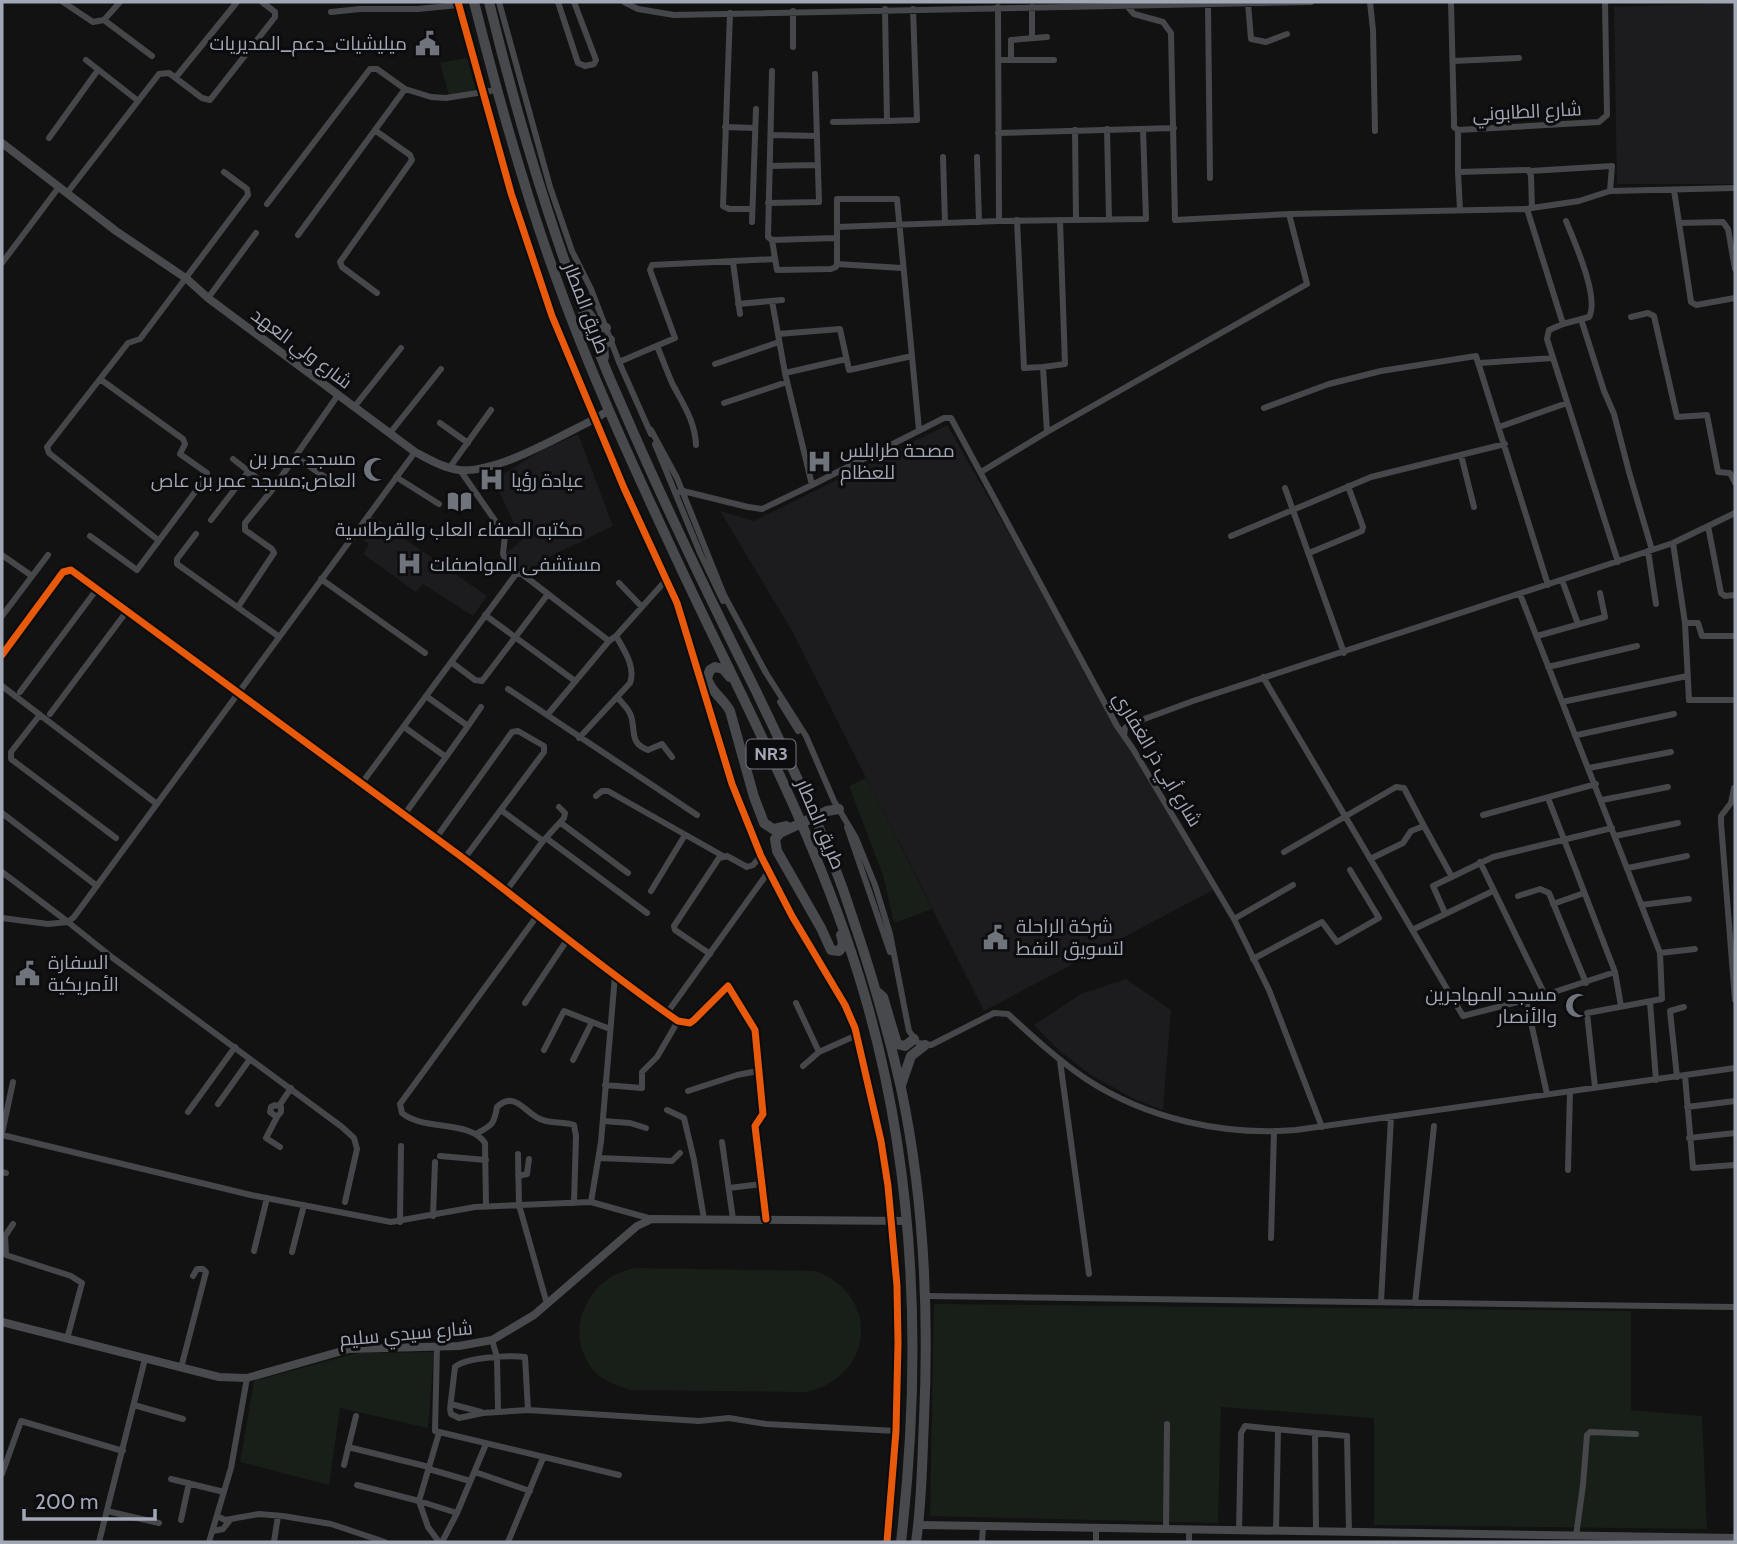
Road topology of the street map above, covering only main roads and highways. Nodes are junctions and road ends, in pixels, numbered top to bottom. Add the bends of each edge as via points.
1 (474, 2) edge
2 (489, 2) edge
3 (3, 146) edge
4 (572, 283) junction
5 (606, 328) road end
6 (610, 340) road end
7 (607, 371) junction
8 (609, 410) junction
9 (737, 685) junction
10 (839, 809) road end
11 (786, 828) junction
12 (819, 864) junction
13 (874, 990) junction
14 (914, 1039) road end
15 (925, 1045) road end
16 (901, 1089) junction
17 (907, 1221) junction
18 (2, 1322) edge
19 (918, 1525) junction
20 (1731, 1540) edge
21 (901, 1542) edge
22 (916, 1542) edge

1 - 8 highway, طريق المطار / NR3 via 528,196
2 - 4 highway, طريق المطار / NR3
3 - 8 main road, شارع ولي العهد via 415,452 440,465 460,470 502,462
4 - 5 highway via 594,322
4 - 7 highway, طريق المطار / NR3
6 - 7 highway via 603,347
7 - 13 highway, طريق المطار / NR3 via 817,825 852,913
8 - 9 highway, طريق المطار / NR3
9 - 11 highway via 723,669 715,667 707,674 708,689 730,711 764,823 774,829
9 - 12 highway, طريق المطار / NR3
10 - 11 highway via 825,810
11 - 12 highway via 776,837 776,851 831,950 839,951 843,944
12 - 17 highway, طريق المطار / NR3 via 865,994 880,1052
13 - 14 highway via 883,997 897,1044 905,1046
13 - 16 highway, طريق المطار / NR3
15 - 16 highway via 911,1056
16 - 19 highway, طريق المطار / NR3 via 915,1174 925,1296
17 - 18 main road, شارع سيدي سليم via 652,1219 637,1226 520,1325 492,1340 469,1345 349,1349 247,1378 219,1377
17 - 21 highway, طريق المطار / NR3 via 912,1365
19 - 20 main road
19 - 22 highway, طريق المطار / NR3

